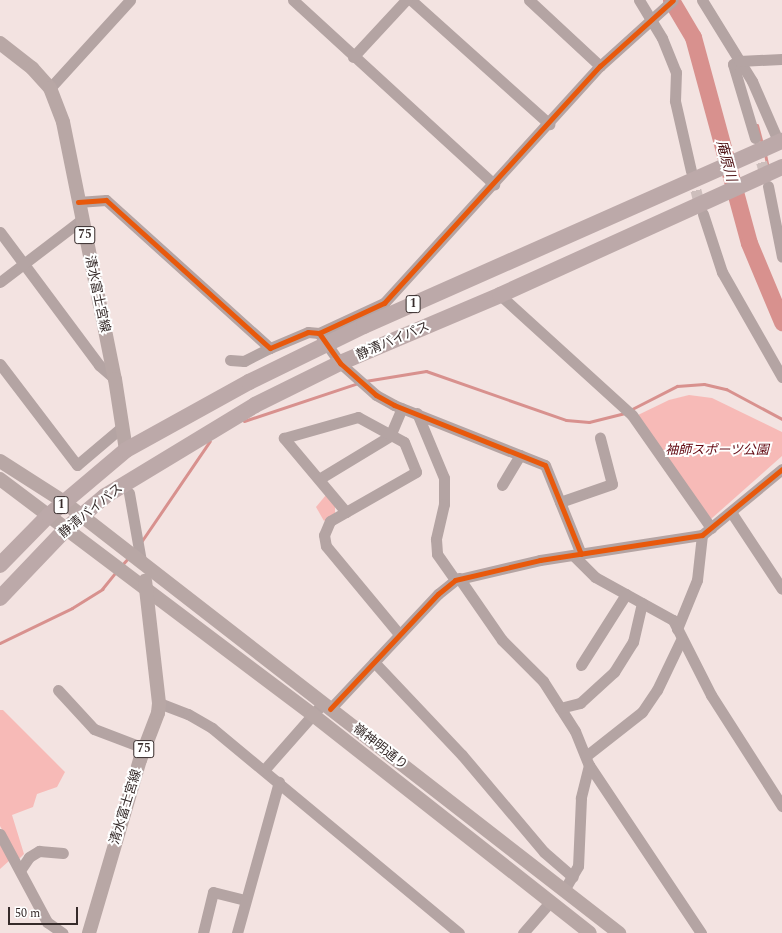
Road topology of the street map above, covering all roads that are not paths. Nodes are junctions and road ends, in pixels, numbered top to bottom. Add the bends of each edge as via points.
1 (130, 0) edge
2 (293, 0) edge
3 (406, 0) edge
4 (411, 0) edge
5 (529, 0) edge
6 (639, 0) edge
7 (673, 0) edge
8 (702, 0) edge
9 (654, 16) junction
10 (0, 43) edge
11 (353, 57) junction
12 (782, 59) edge
13 (739, 61) junction
14 (600, 66) junction
15 (50, 88) junction
16 (548, 124) junction
17 (755, 138) tunnel mouth
18 (781, 142) edge
19 (782, 167) edge
20 (691, 171) tunnel mouth
21 (762, 182) junction
22 (494, 184) junction
23 (78, 202) junction
24 (703, 214) tunnel mouth
25 (81, 220) junction
26 (0, 232) edge
27 (782, 257) edge
28 (24, 264) junction
29 (0, 282) edge
30 (500, 295) junction
31 (321, 339) junction
32 (270, 348) junction
33 (230, 360) dead end
34 (340, 363) junction
35 (0, 364) edge
36 (782, 377) edge
37 (115, 379) junction
38 (402, 408) junction
39 (417, 413) junction
40 (122, 427) junction
41 (390, 436) junction
42 (600, 438) dead end
43 (126, 450) junction
44 (520, 455) junction
45 (0, 461) edge
46 (782, 469) edge
47 (318, 478) junction
48 (0, 479) edge
49 (502, 485) dead end
50 (130, 493) dead end
51 (64, 502) junction
52 (560, 502) junction
53 (346, 512) junction
54 (731, 512) junction
55 (49, 515) junction
56 (83, 516) junction
57 (711, 528) junction
58 (66, 529) junction
59 (702, 536) junction
60 (577, 555) junction
61 (141, 561) junction
62 (0, 565) edge
63 (457, 579) junction
64 (146, 587) junction
65 (782, 589) edge
66 (626, 594) junction
67 (0, 598) edge
68 (642, 603) junction
69 (677, 629) junction
70 (399, 634) junction
71 (681, 640) junction
72 (374, 662) junction
73 (582, 665) dead end
74 (58, 690) dead end
75 (159, 703) junction
76 (326, 706) junction
77 (560, 708) junction
78 (313, 715) junction
79 (144, 748) junction
80 (587, 760) junction
81 (264, 770) junction
82 (279, 782) junction
83 (782, 806) edge
84 (0, 834) edge
85 (63, 853) dead end
86 (21, 869) junction
87 (573, 877) junction
88 (564, 890) junction
89 (245, 900) junction
90 (550, 902) junction
91 (58, 932) edge
92 (89, 933) edge
93 (203, 933) edge
94 (237, 933) edge
95 (460, 933) edge
96 (523, 933) edge
97 (590, 933) edge
98 (619, 933) edge
99 (701, 933) edge

1 - 15 street
2 - 11 street
3 - 11 street
4 - 16 street
5 - 14 street
6 - 9 street
7 - 9 street
8 - 13 street
9 - 14 street
9 - 20 street via 676,72 675,101
10 - 15 main road, 清水富士宮線 / 75 via 32,68
11 - 22 street
12 - 13 street
13 - 17 street via 733,64 733,68
13 - 18 street via 752,80
14 - 16 street
15 - 23 main road, 清水富士宮線 / 75 via 63,122
16 - 22 street
18 - 31 highway, 静清バイパス / 1
19 - 21 highway, 静清バイパス / 1
21 - 27 street
21 - 30 highway, 静清バイパス / 1 via 714,197
22 - 31 street via 384,303
23 - 25 main road, 清水富士宮線 / 75
23 - 32 street via 106,200
24 - 36 street via 722,272
25 - 28 street
25 - 37 main road, 清水富士宮線 / 75
26 - 28 street
28 - 29 street
28 - 37 street via 99,365
30 - 34 highway, 静清バイパス / 1
30 - 57 street via 632,415
31 - 32 street via 308,332
31 - 34 street
31 - 43 highway, 静清バイパス / 1
32 - 33 street via 244,361
34 - 38 street via 376,395
34 - 56 highway, 静清バイパス / 1 via 255,405 128,481
35 - 40 street via 76,465
37 - 40 main road, 清水富士宮線 / 75
38 - 39 street
38 - 41 street
39 - 44 street
39 - 63 street via 444,478 444,504 436,539 437,554
40 - 43 main road, 清水富士宮線 / 75
41 - 47 street
41 - 47 street via 358,417 284,438
41 - 53 street via 404,442 416,472
42 - 52 street via 612,484
43 - 51 highway, 静清バイパス / 1
44 - 49 street
44 - 52 street via 545,465
45 - 51 main road
46 - 54 street
47 - 53 street
48 - 55 main road
50 - 61 street
51 - 55 highway, 静清バイパス / 1
51 - 56 main road
52 - 60 street
53 - 70 street via 330,521 324,535 326,546
54 - 57 street
54 - 65 street
55 - 58 main road
55 - 62 highway, 静清バイパス / 1
56 - 58 highway, 静清バイパス / 1
56 - 61 main road
57 - 59 street
58 - 64 main road
58 - 67 highway, 静清バイパス / 1
59 - 60 street
59 - 69 street via 697,580
60 - 63 street
60 - 66 street via 595,577
61 - 64 main road, 清水富士宮線 / 75
61 - 76 main road, 嶺神明通り
63 - 70 street
63 - 77 street via 502,640 543,681
64 - 75 main road, 清水富士宮線 / 75
64 - 78 main road, 嶺神明通り
66 - 68 street
66 - 73 street
68 - 69 street via 673,620
68 - 77 street via 633,642 614,672 580,703
69 - 71 street
70 - 72 street
71 - 80 street via 642,712
71 - 83 street via 711,695
72 - 76 street
72 - 87 street via 462,754 544,852
74 - 79 street via 94,729
75 - 79 main road, 清水富士宮線 / 75
75 - 81 street via 188,714 212,728
76 - 78 street
76 - 88 main road, 嶺神明通り
77 - 80 street
78 - 81 street
78 - 90 main road, 嶺神明通り
79 - 92 main road, 清水富士宮線 / 75
80 - 87 street via 581,798 578,866
80 - 99 street
81 - 82 street
82 - 89 street
82 - 95 street
84 - 86 street
85 - 86 street via 39,851 29,857
86 - 91 street via 47,922
87 - 88 street
88 - 98 main road, 嶺神明通り
89 - 93 street via 213,892
89 - 94 street
90 - 96 street
90 - 97 main road, 嶺神明通り

